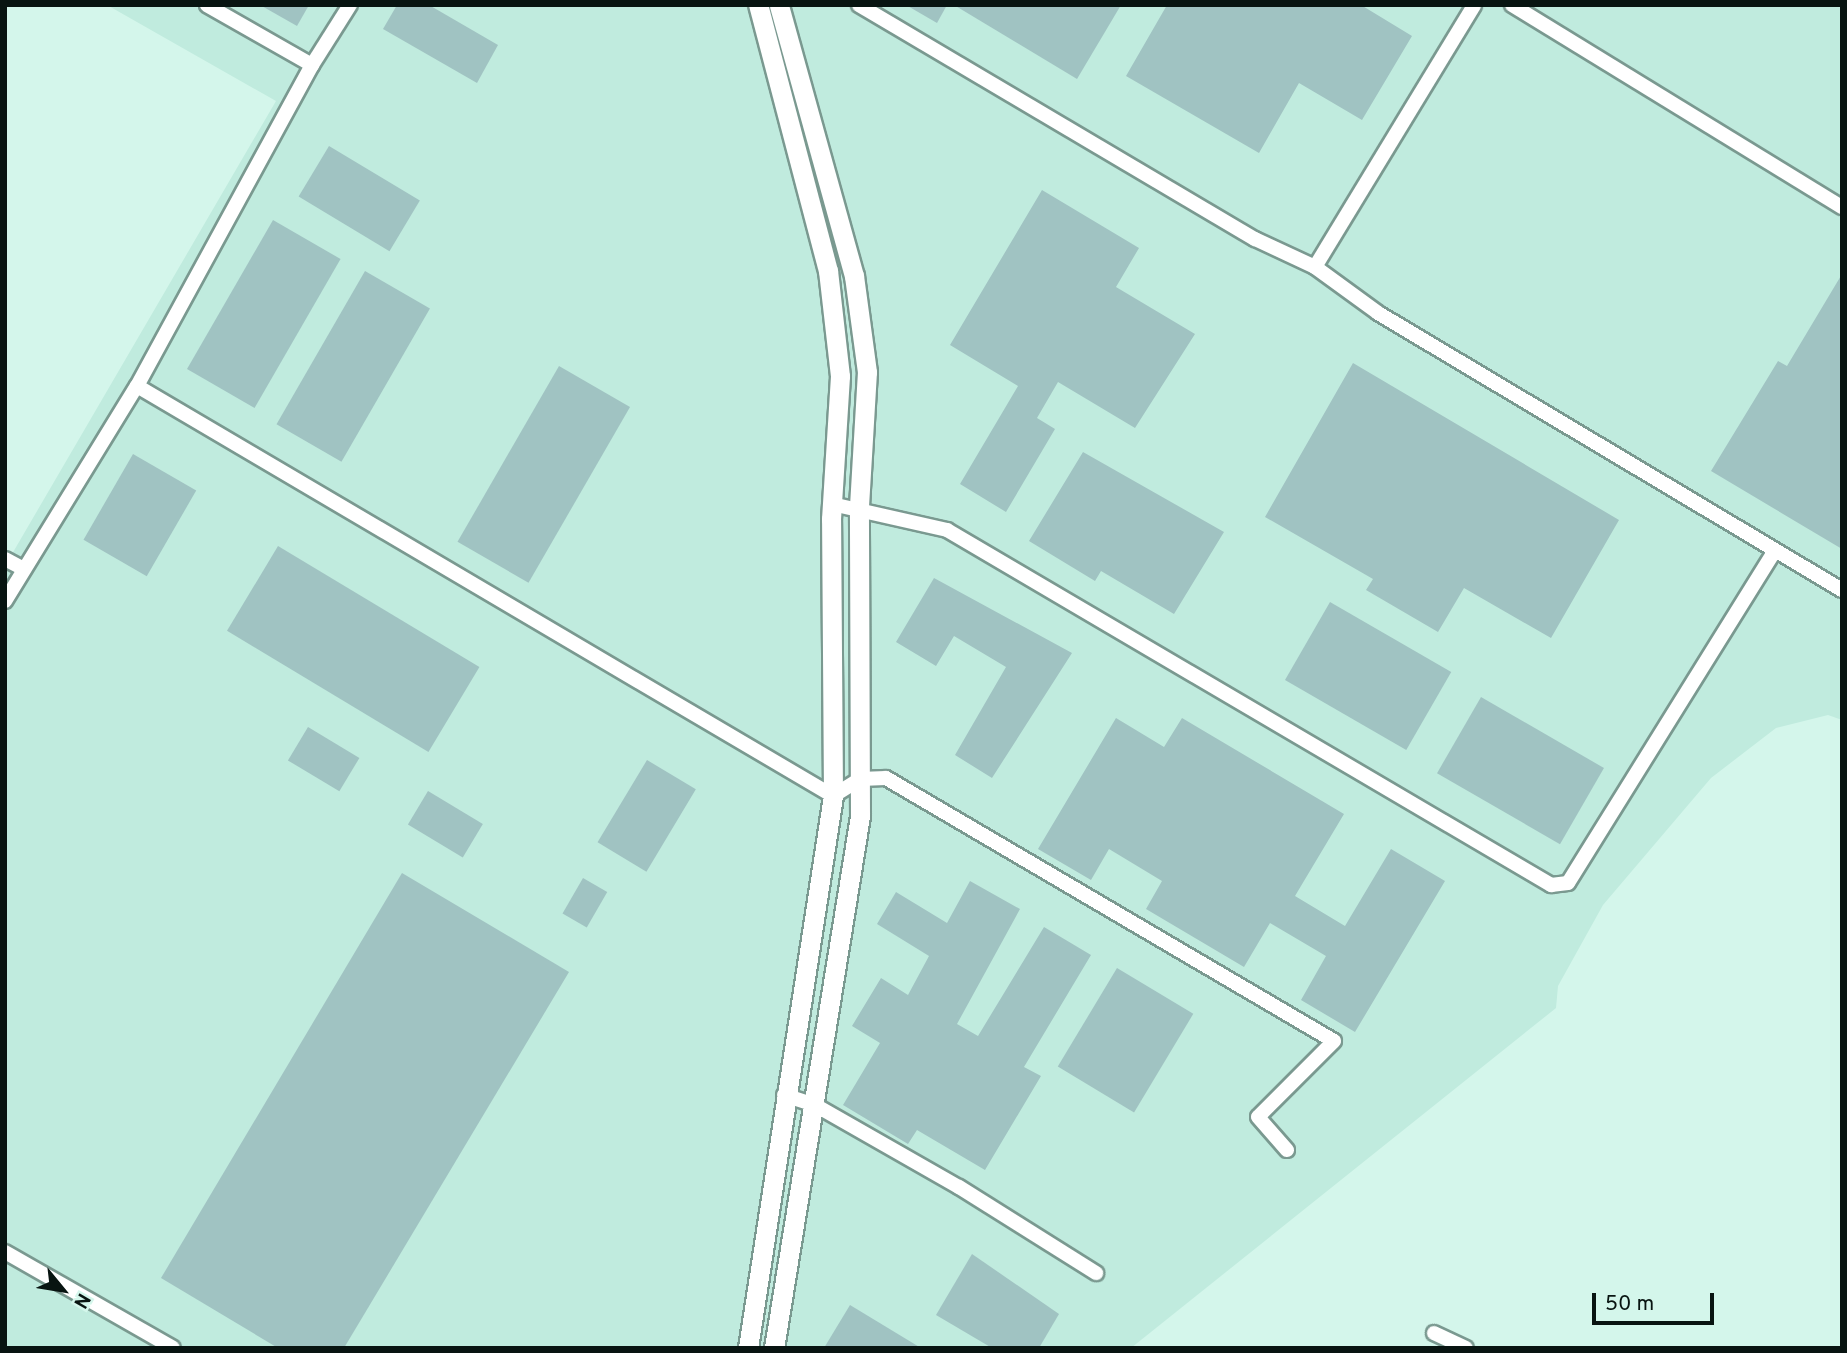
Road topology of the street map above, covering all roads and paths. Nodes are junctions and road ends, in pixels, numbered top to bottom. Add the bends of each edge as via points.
1 (207, 5) edge
2 (350, 5) edge
3 (758, 5) edge
4 (779, 5) edge
5 (859, 5) edge
6 (1474, 5) edge
7 (1513, 5) edge
8 (312, 65) junction
9 (1842, 207) edge
10 (1315, 267) junction
11 (137, 386) junction
12 (832, 504) junction
13 (859, 506) junction
14 (1775, 551) junction
15 (5, 559) edge
16 (22, 568) junction
17 (1842, 590) edge
18 (5, 601) edge
19 (860, 779) junction
20 (833, 796) junction
21 (784, 1095) junction
22 (815, 1105) junction
23 (1287, 1150) dead end
24 (5, 1252) edge
25 (1096, 1273) dead end
26 (1434, 1333) dead end
27 (173, 1348) edge
28 (748, 1348) edge
29 (774, 1348) edge
30 (1466, 1348) edge

1 - 8 street
2 - 8 street
3 - 12 street via 828,271 840,376
4 - 13 street via 854,276 867,372
5 - 10 street via 1255,239
6 - 10 street
7 - 9 street
8 - 11 street
10 - 14 street via 1378,313
11 - 16 street
11 - 20 street
12 - 13 street
12 - 20 street
13 - 14 street via 947,530 1551,885 1568,883
13 - 19 street
14 - 17 street
15 - 16 street
16 - 18 street
19 - 20 street
19 - 22 street via 860,816
19 - 23 street via 886,778 952,811 1334,1041 1258,1117
20 - 21 street
21 - 22 street
21 - 28 street
22 - 25 street
22 - 29 street
24 - 27 street
26 - 30 street

